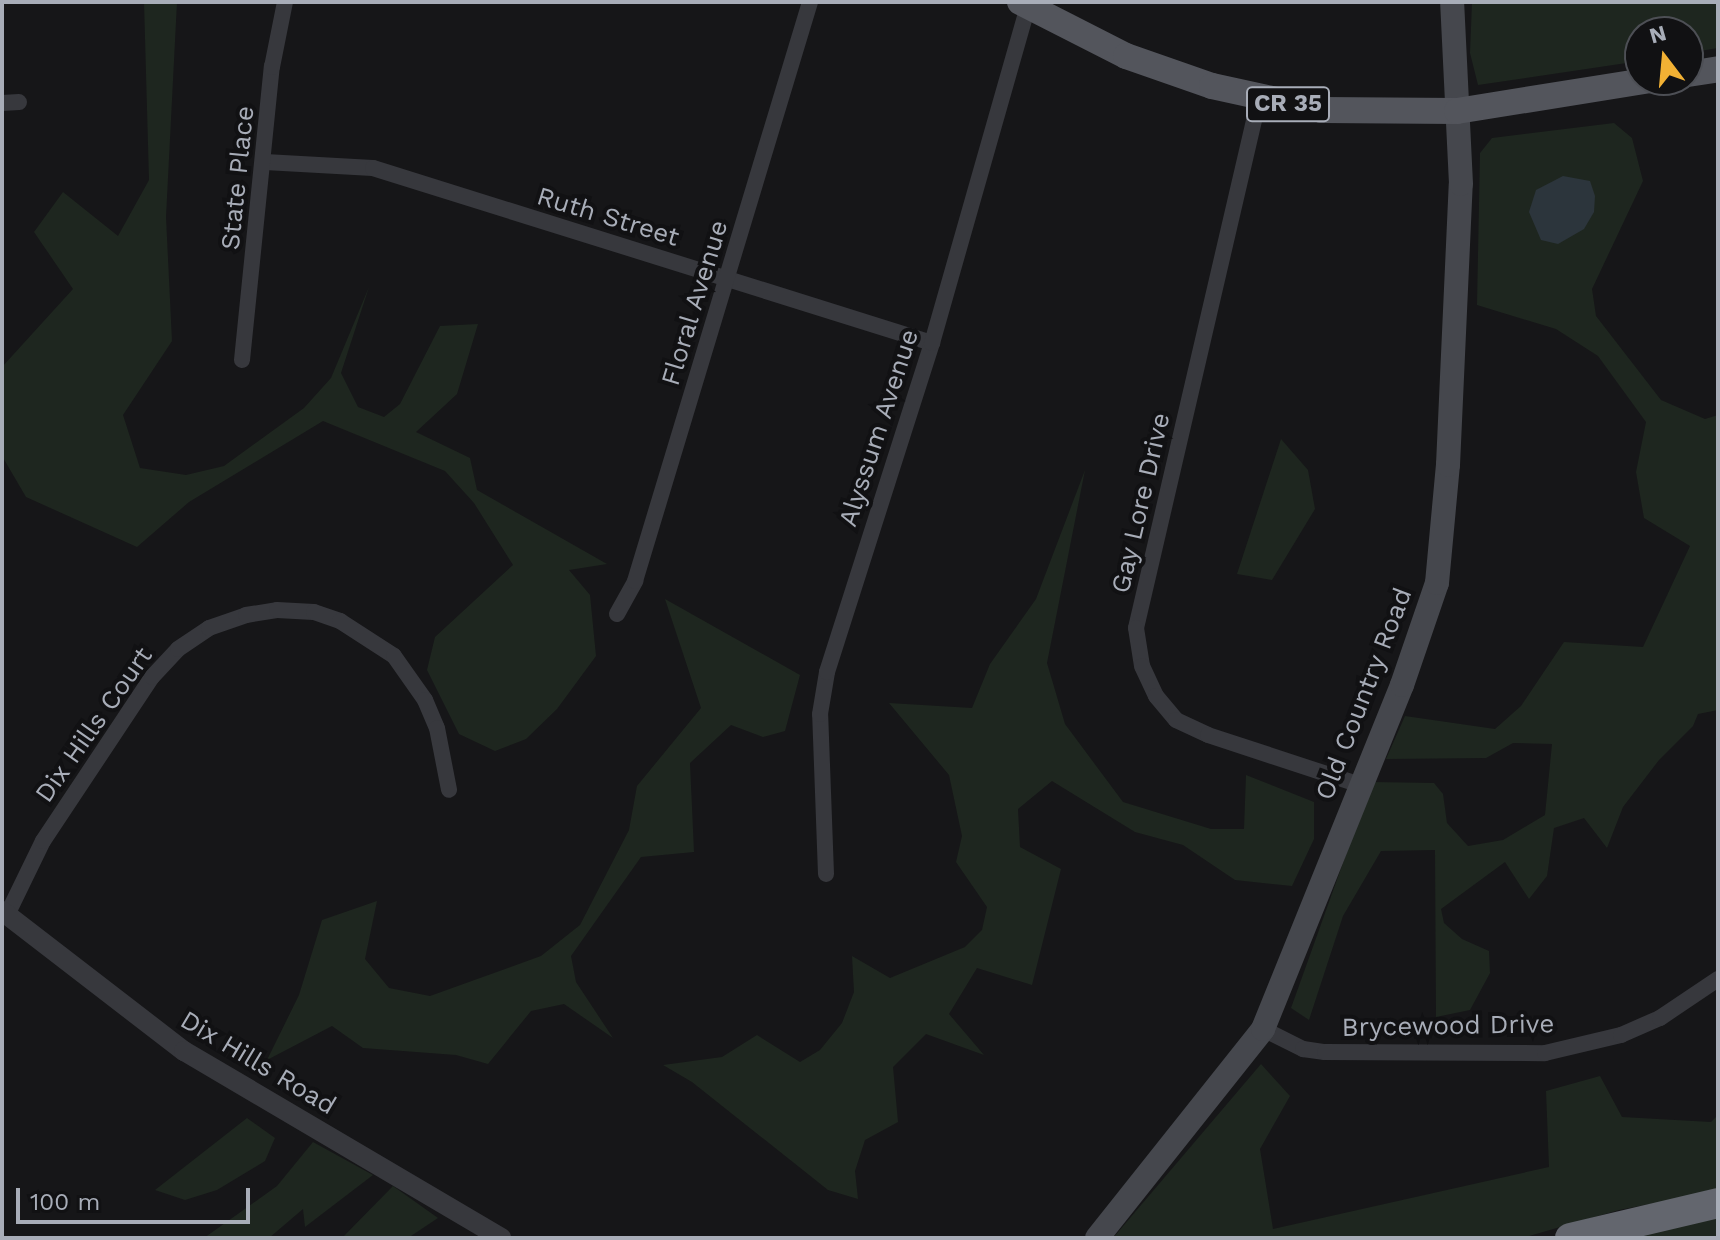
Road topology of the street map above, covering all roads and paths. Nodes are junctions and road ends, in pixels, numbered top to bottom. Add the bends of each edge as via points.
1 (285, 2) edge
2 (810, 2) edge
3 (1452, 2) edge
4 (1025, 4) edge
5 (1624, 84) edge
6 (1259, 99) junction
7 (19, 102) dead end
8 (2, 103) edge
9 (1457, 111) junction
10 (265, 162) junction
11 (727, 280) junction
12 (932, 343) junction
13 (242, 360) dead end
14 (617, 614) dead end
15 (1360, 785) junction
16 (449, 790) dead end
17 (826, 874) dead end
18 (4, 913) edge
19 (1718, 979) edge
20 (1263, 1029) junction
21 (1718, 1203) edge
22 (501, 1238) edge
23 (1097, 1238) edge
24 (1570, 1238) edge

1 - 10 street, State Place via 272,67
2 - 11 street, Floral Avenue
3 - 9 main road, Old Country Road
4 - 6 main road, CR 35 via 1126,56
4 - 12 street, Alyssum Avenue
5 - 9 main road, CR 35
6 - 9 main road, CR 35 via 1322,110
6 - 15 street, Gay Lore Drive via 1136,628 1142,666 1156,696 1176,720
7 - 8 street
9 - 15 main road, Old Country Road via 1457,310 1437,583
10 - 11 street, Ruth Street via 373,168
10 - 13 street, State Place
11 - 12 street, Ruth Street
11 - 14 street, Floral Avenue via 635,581
12 - 17 street, Alyssum Avenue via 827,672 820,714
15 - 20 main road, Old Country Road
16 - 18 street, Dix Hills Court via 437,728 425,700 394,656 340,621 314,612 246,615 209,628 178,649 152,677 43,841
18 - 22 street, Dix Hills Road via 184,1051
19 - 20 street, Brycewood Drive via 1647,1024 1545,1053 1325,1052 1303,1049
20 - 23 main road, Old Country Road
21 - 24 highway

